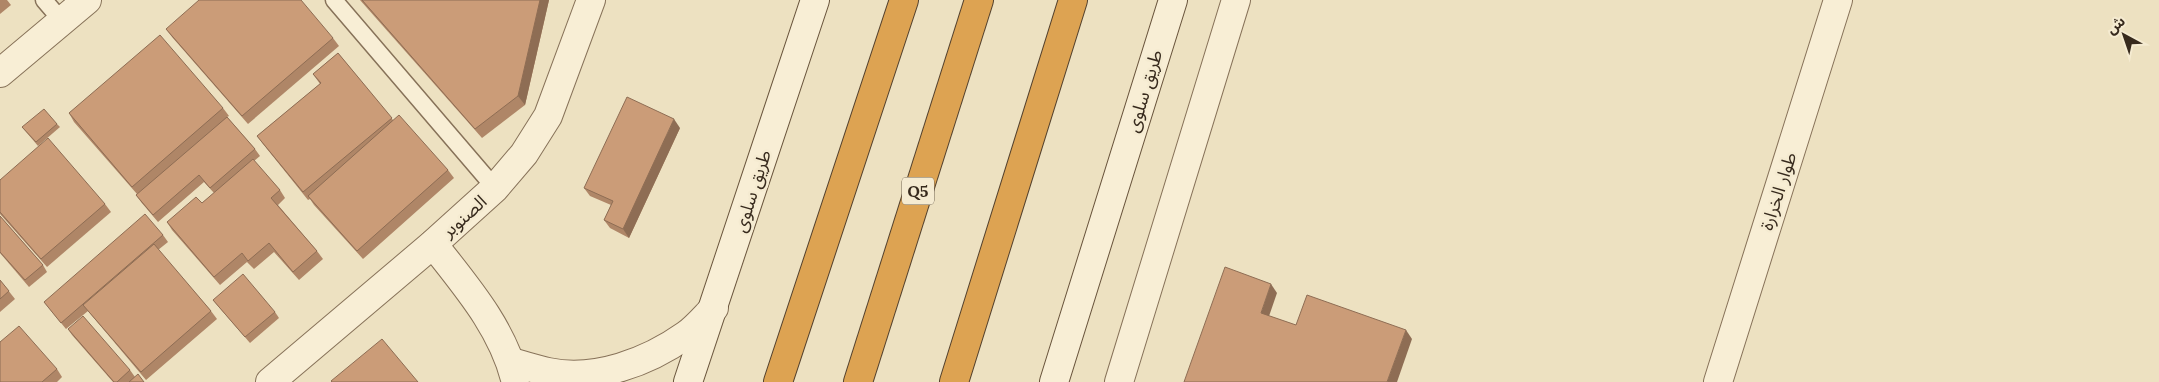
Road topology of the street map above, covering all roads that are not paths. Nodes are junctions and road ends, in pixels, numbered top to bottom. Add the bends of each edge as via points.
1 (44, 0) edge
2 (87, 0) edge
3 (334, 0) edge
4 (592, 0) edge
5 (815, 0) edge
6 (904, 0) edge
7 (979, 0) edge
8 (1073, 0) edge
9 (1173, 0) edge
10 (1236, 0) edge
11 (1838, 0) edge
12 (62, 21) junction
13 (0, 73) edge
14 (495, 188) junction
15 (433, 244) junction
16 (714, 308) junction
17 (513, 372) edge
18 (270, 382) edge
19 (688, 382) edge
20 (778, 382) edge
21 (858, 382) edge
22 (954, 382) edge
23 (1054, 382) edge
24 (1119, 382) edge
25 (1718, 382) edge

1 - 12 lane
2 - 12 street
3 - 14 lane
4 - 14 street, الصنوبر via 548,116 524,154
5 - 16 street, طريق سلوى
6 - 20 highway
7 - 21 highway, Q5
8 - 22 highway
9 - 23 street, طريق سلوى
10 - 24 street
11 - 25 street, طوار الخرارة
12 - 13 street
14 - 15 street, الصنوبر
15 - 17 street via 492,324
15 - 18 street, الصنوبر
16 - 17 street via 688,334 664,349 622,367 586,373
16 - 19 street, طريق سلوى

